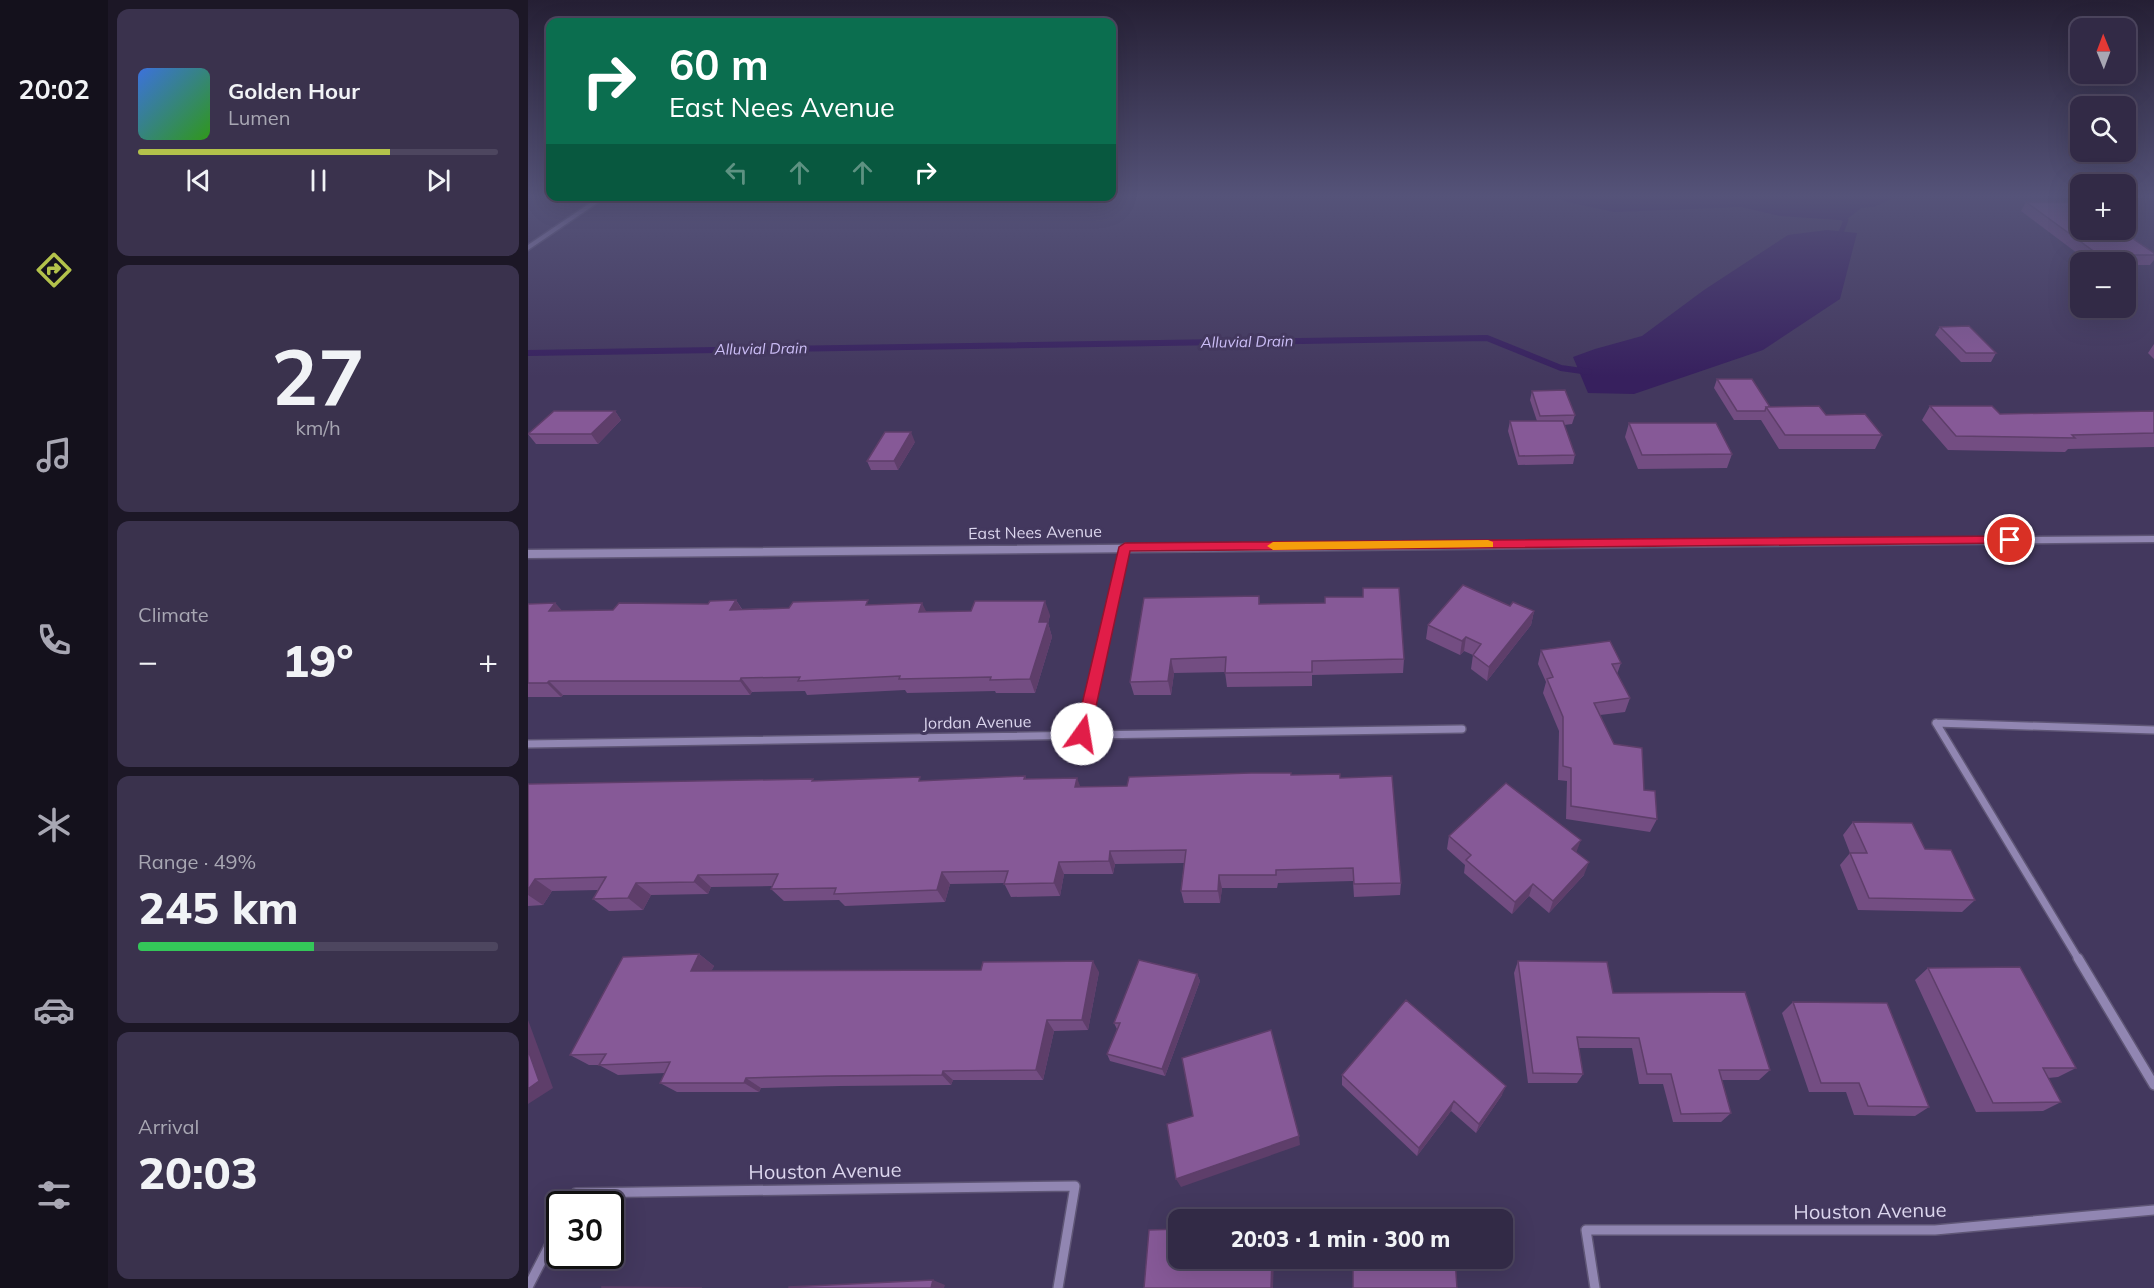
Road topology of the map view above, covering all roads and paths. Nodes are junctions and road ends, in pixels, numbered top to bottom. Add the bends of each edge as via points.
1 (2154, 539) edge
2 (1125, 547) junction
3 (528, 554) edge
4 (1462, 729) dead end
5 (2154, 730) edge
6 (1082, 734) junction
7 (528, 744) edge
8 (2154, 1085) edge
9 (624, 1192) edge
10 (2154, 1210) edge
11 (546, 1252) edge
12 (528, 1287) edge
13 (1058, 1288) edge
14 (1595, 1288) edge

1 - 2 main road, East Nees Avenue
2 - 3 main road, East Nees Avenue
2 - 6 street
4 - 6 street, Jordan Avenue
5 - 8 street via 1936,723
6 - 7 street, Jordan Avenue
9 - 13 street, Houston Avenue via 1076,1186
10 - 14 street, Houston Avenue via 1935,1230 1586,1230
11 - 12 street

